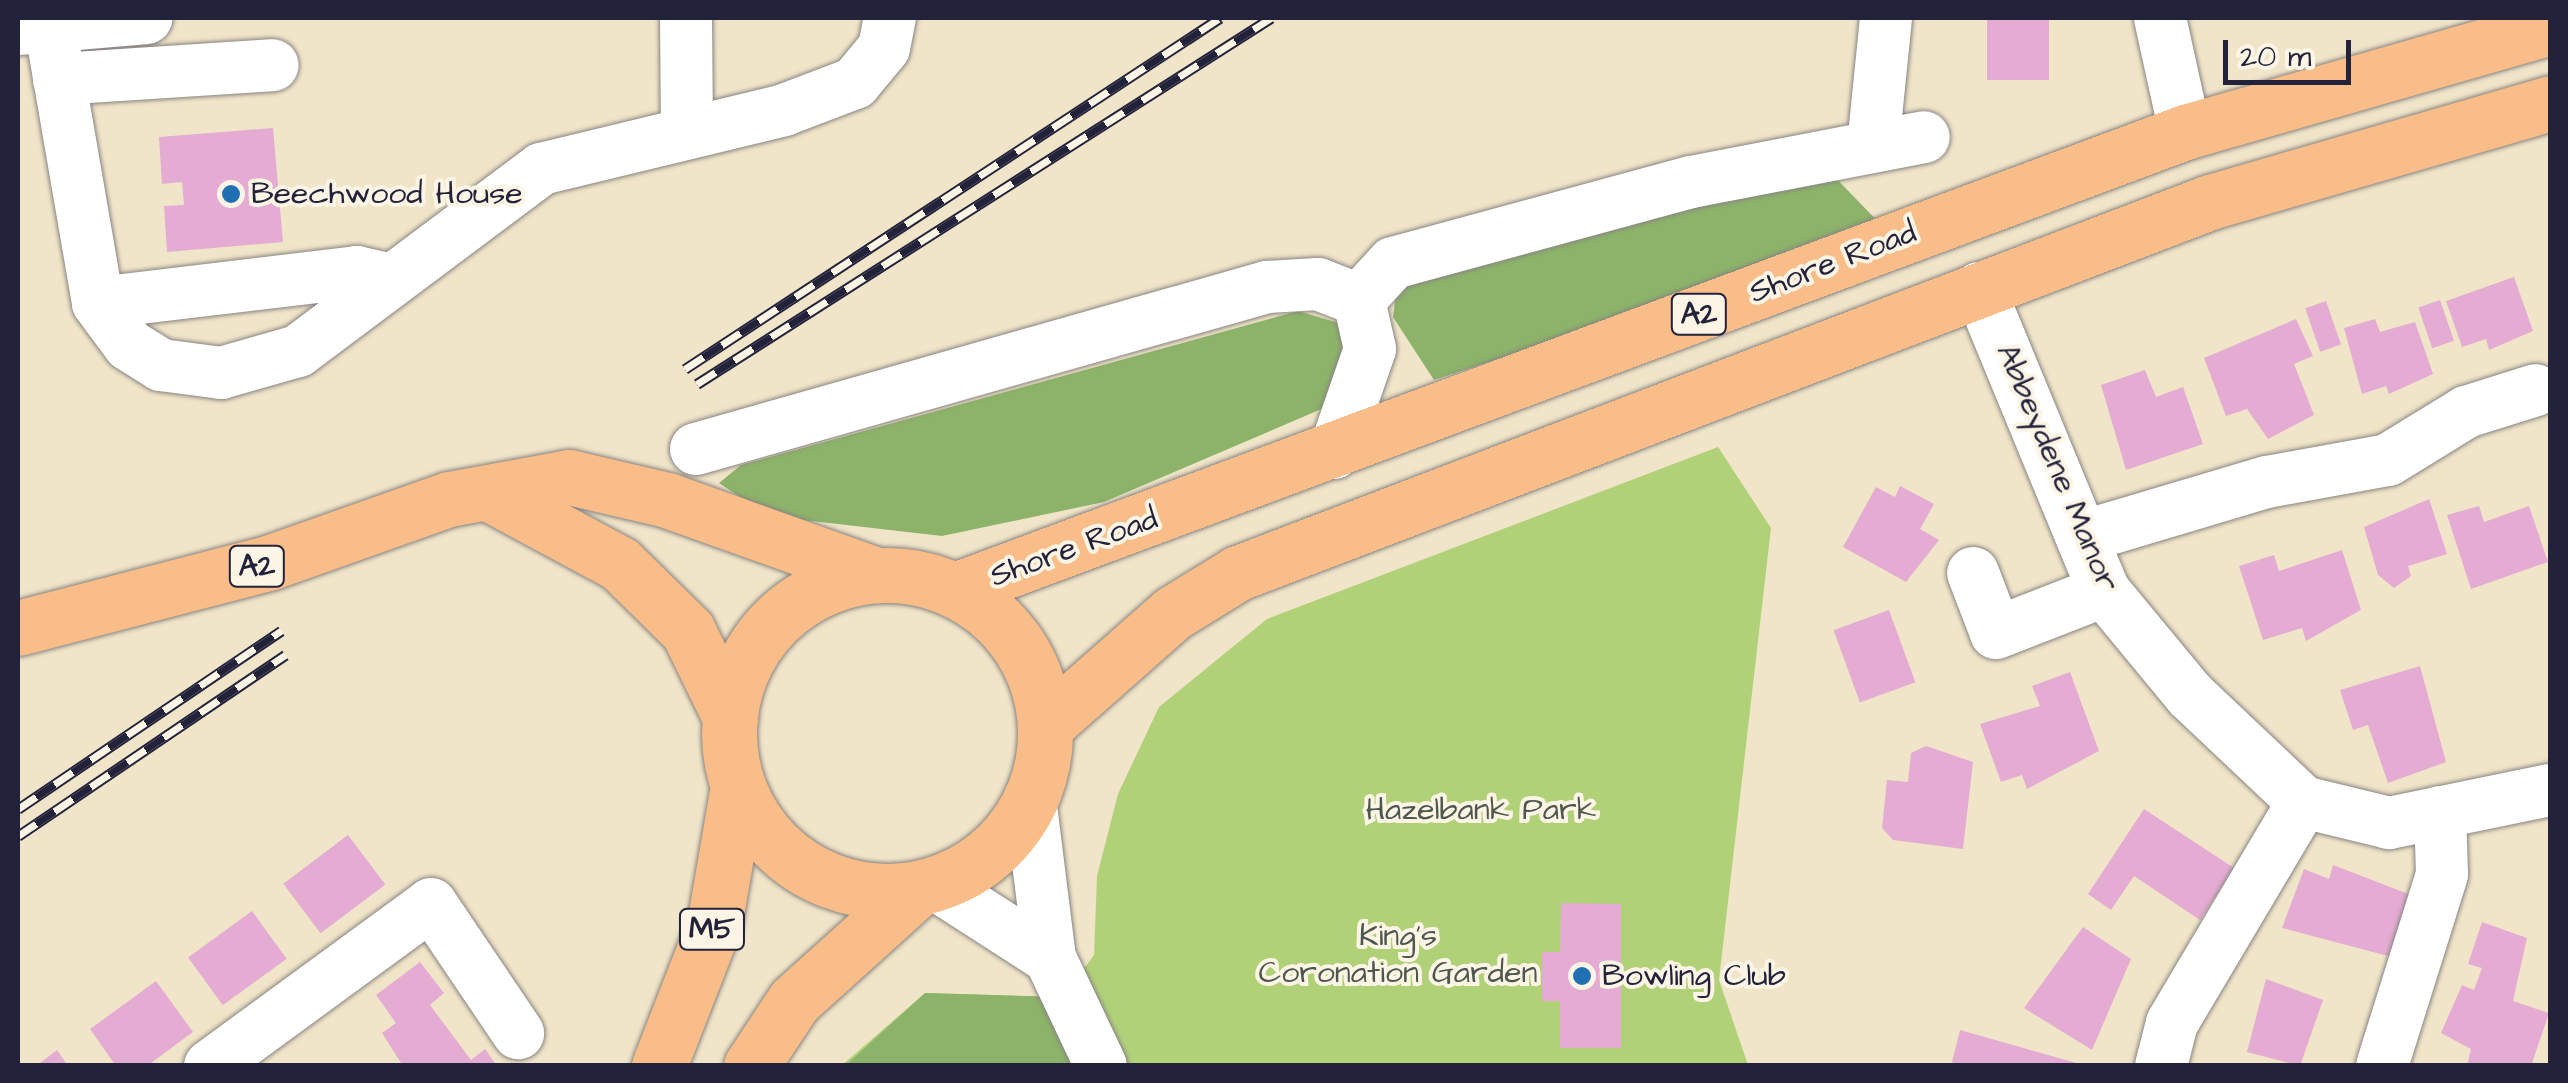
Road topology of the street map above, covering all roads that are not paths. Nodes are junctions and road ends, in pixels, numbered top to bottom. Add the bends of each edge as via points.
1 (147, 18) edge
2 (686, 18) edge
3 (1886, 18) edge
4 (2160, 18) edge
5 (34, 27) edge
6 (2550, 27) edge
7 (899, 28) edge
8 (273, 65) dead end
9 (59, 80) junction
10 (2550, 103) edge
11 (687, 129) junction
12 (2185, 132) junction
13 (1924, 137) dead end
14 (1873, 146) junction
15 (391, 280) junction
16 (1979, 288) junction
17 (98, 303) junction
18 (1364, 324) junction
19 (2536, 390) dead end
20 (1431, 413) junction
21 (696, 449) dead end
22 (1334, 453) junction
23 (492, 495) junction
24 (2082, 538) junction
25 (1973, 573) dead end
26 (877, 575) junction
27 (955, 590) junction
28 (2104, 590) junction
29 (18, 628) edge
30 (730, 717) junction
31 (1046, 725) junction
32 (738, 786) junction
33 (2550, 790) edge
34 (1030, 798) junction
35 (2303, 802) junction
36 (2440, 812) junction
37 (926, 886) junction
38 (1050, 958) junction
39 (518, 1033) dead end
40 (210, 1066) edge
41 (659, 1066) edge
42 (751, 1066) edge
43 (1101, 1066) edge
44 (2161, 1066) edge
45 (2382, 1066) edge

1 - 5 street
2 - 11 street
3 - 14 street
4 - 12 street
5 - 9 street
6 - 12 main road, Shore Road / A2
7 - 11 street via 854,83 784,110
8 - 9 street
9 - 17 street
10 - 16 main road, A2 via 2210,202
11 - 15 street via 541,169
12 - 20 main road, Shore Road / A2
13 - 14 street
14 - 18 street via 1691,182 1392,263
15 - 17 street via 357,272
15 - 17 street via 275,364 220,373 161,365 130,345
16 - 24 street, Abbeydene Manor
16 - 31 main road, A2 via 1238,573 1173,613
18 - 20 street
18 - 21 street via 1318,284 1267,286
18 - 22 street
19 - 24 street via 2466,412 2388,460 2267,482
20 - 22 main road, Shore Road / A2
22 - 27 main road, Shore Road / A2
23 - 26 main road, A2 via 569,477 667,500
23 - 29 main road, A2 via 449,499 271,562
23 - 30 main road via 620,564 688,631
24 - 28 street, Abbeydene Manor
25 - 28 street via 1996,633
26 - 27 main road, A2
26 - 30 main road via 794,605 740,674
27 - 31 main road, A2 via 1019,645
28 - 35 street, Abbeydene Manor via 2190,695
30 - 32 main road
31 - 34 main road
32 - 37 main road via 759,826 830,881
32 - 41 main road, M5 via 714,925
33 - 36 street, Abbeydene Manor
34 - 37 main road via 981,862
34 - 38 street
35 - 36 street, Abbeydene Manor via 2349,820
35 - 44 street via 2172,1023
36 - 45 street via 2442,874
37 - 38 street
37 - 42 main road via 794,1000
38 - 43 street
39 - 40 street via 431,904

